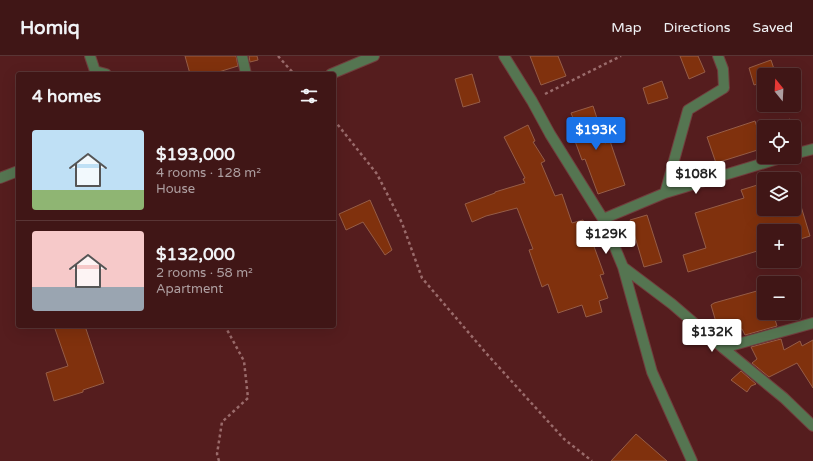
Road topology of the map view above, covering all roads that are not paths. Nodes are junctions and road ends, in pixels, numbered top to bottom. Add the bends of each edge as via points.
1 (90, 56) edge
2 (242, 56) edge
3 (374, 56) edge
4 (504, 56) edge
5 (718, 56) edge
6 (99, 72) edge
7 (246, 72) edge
8 (336, 72) edge
9 (813, 149) edge
10 (801, 152) edge
11 (761, 164) edge
12 (16, 172) edge
13 (0, 178) edge
14 (665, 193) junction
15 (603, 219) junction
16 (623, 267) junction
17 (813, 323) edge
18 (723, 348) junction
19 (813, 426) edge
20 (692, 461) edge

1 - 6 street via 95,71
2 - 7 street
3 - 8 street
4 - 15 street
5 - 14 street via 723,69 724,88 688,110
9 - 10 street
11 - 14 street
12 - 13 street
14 - 15 street
15 - 16 street
16 - 18 street via 672,304
16 - 20 street via 652,372
17 - 18 street
18 - 19 street via 784,398

